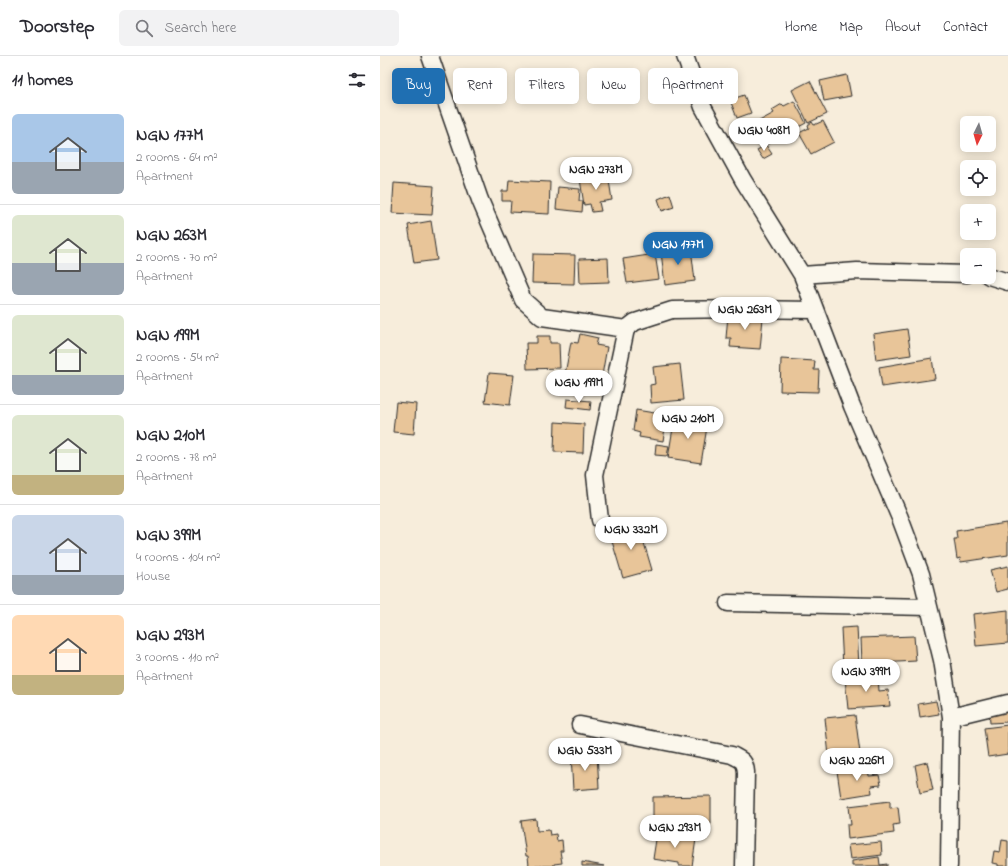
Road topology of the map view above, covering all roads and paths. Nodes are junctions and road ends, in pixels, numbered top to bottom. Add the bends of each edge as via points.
1 (430, 56) edge
2 (685, 56) edge
3 (960, 274) edge
4 (802, 275) junction
5 (996, 278) edge
6 (1008, 282) edge
7 (816, 310) junction
8 (626, 329) junction
9 (600, 520) dead end
10 (728, 603) dead end
11 (929, 607) junction
12 (1008, 703) edge
13 (952, 717) junction
14 (580, 725) dead end
15 (744, 866) edge
16 (949, 866) edge

1 - 8 street via 480,200 523,300 542,317
2 - 4 street via 703,107 743,180
3 - 4 street via 857,271
4 - 7 street
5 - 6 street
7 - 8 street via 672,310 635,322
7 - 11 street via 852,406 900,518 921,574
8 - 9 street via 595,474
10 - 11 street
11 - 13 street
12 - 13 street
13 - 16 street
14 - 15 street via 732,755 740,759 745,764 746,772

